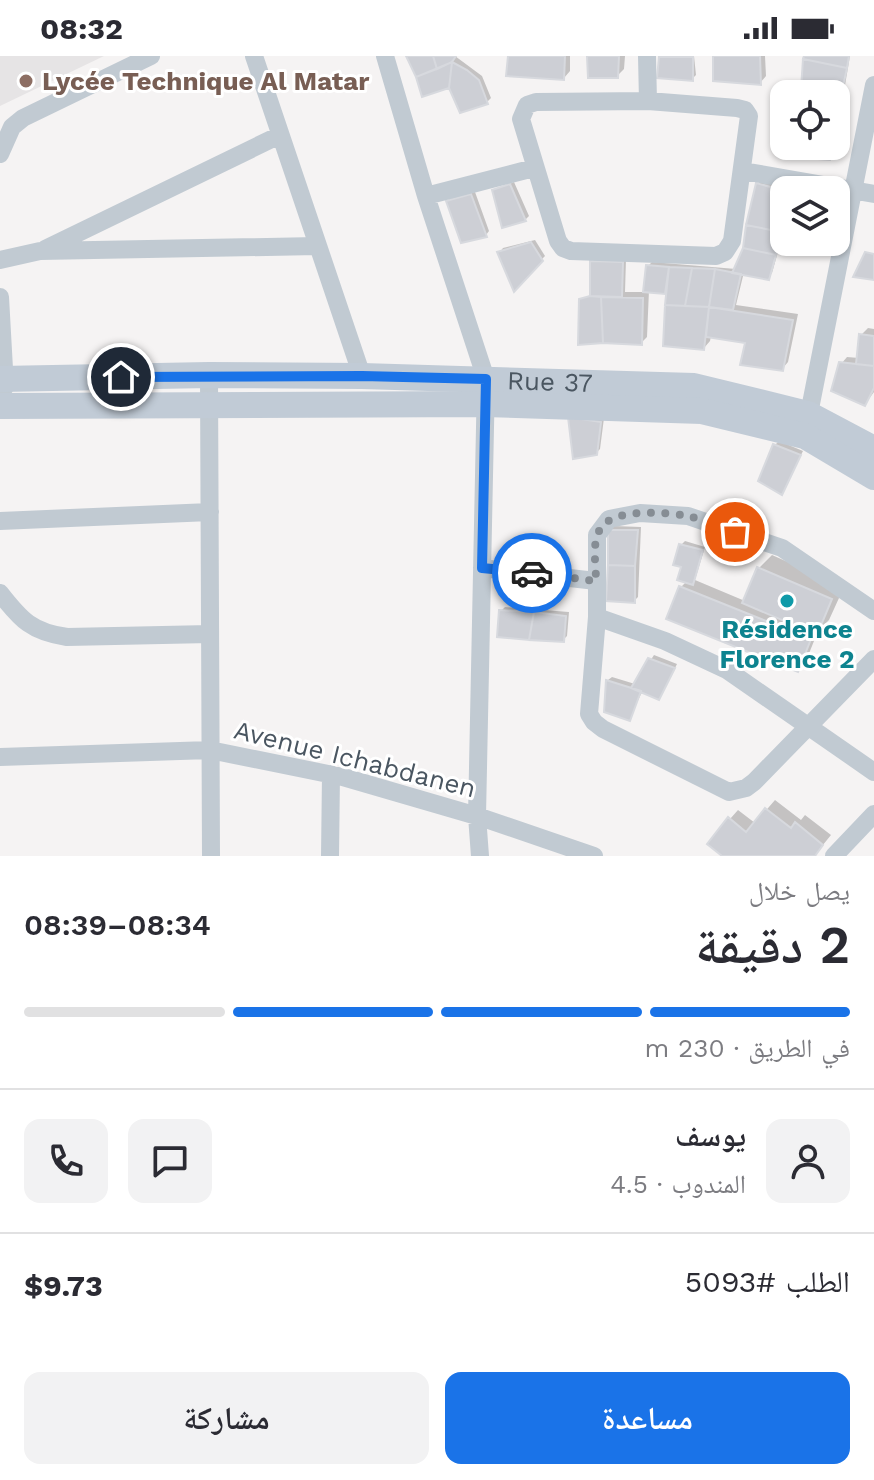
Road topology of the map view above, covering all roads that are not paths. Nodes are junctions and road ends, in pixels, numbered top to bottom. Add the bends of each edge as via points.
1 (151, 56) edge
2 (254, 56) edge
3 (385, 56) edge
4 (647, 56) edge
5 (874, 85) edge
6 (648, 101) junction
7 (280, 135) junction
8 (0, 154) edge
9 (534, 168) junction
10 (743, 171) junction
11 (854, 188) junction
12 (874, 194) edge
13 (426, 196) junction
14 (317, 246) junction
15 (40, 251) junction
16 (0, 260) edge
17 (0, 297) edge
18 (209, 375) junction
19 (362, 376) junction
20 (2, 379) edge
21 (485, 392) junction
22 (209, 404) junction
23 (4, 406) edge
24 (806, 425) junction
25 (874, 449) edge
26 (874, 477) edge
27 (210, 512) junction
28 (0, 521) edge
29 (482, 568) junction
30 (596, 581) junction
31 (0, 593) edge
32 (874, 611) edge
33 (597, 617) junction
34 (210, 634) junction
35 (874, 659) edge
36 (810, 726) junction
37 (210, 750) junction
38 (0, 757) edge
39 (874, 772) edge
40 (331, 774) junction
41 (874, 814) edge
42 (477, 816) junction
43 (211, 856) edge
44 (330, 856) edge
45 (480, 856) edge
46 (594, 856) edge
47 (834, 856) edge

1 - 8 street via 23,118 12,127
2 - 7 street
3 - 13 street
4 - 6 street
5 - 11 street
6 - 9 street via 527,105 521,119
6 - 10 street via 745,110 750,125
7 - 14 street
7 - 15 street
9 - 10 street via 563,248 716,256 732,241
9 - 13 street
10 - 11 street
11 - 12 street
11 - 24 street
13 - 21 street
14 - 15 street
14 - 19 street
15 - 16 street
17 - 20 street
18 - 19 street, Rue 37
18 - 20 street, Rue 37
18 - 22 street
19 - 21 street, Rue 37
20 - 23 street
21 - 22 street, Rue 37
21 - 24 street, Rue 37
21 - 29 street
22 - 23 street, Rue 37
22 - 27 street
24 - 25 street
24 - 26 street
27 - 28 street
27 - 34 street
29 - 30 street
29 - 42 street
30 - 32 street via 597,535 609,519 640,513 688,516 782,548
30 - 33 street
31 - 34 street via 32,628 47,634
33 - 36 street via 727,670
33 - 36 street via 588,703 589,714 603,729 729,792 754,782
34 - 37 street
35 - 36 street
36 - 39 street
37 - 38 street, Avenue Ichabdanen
37 - 40 street, Avenue Ichabdanen
37 - 43 street
40 - 42 street, Avenue Ichabdanen
40 - 44 street
41 - 47 street
42 - 45 street
42 - 46 street, Avenue Ichabdanen

